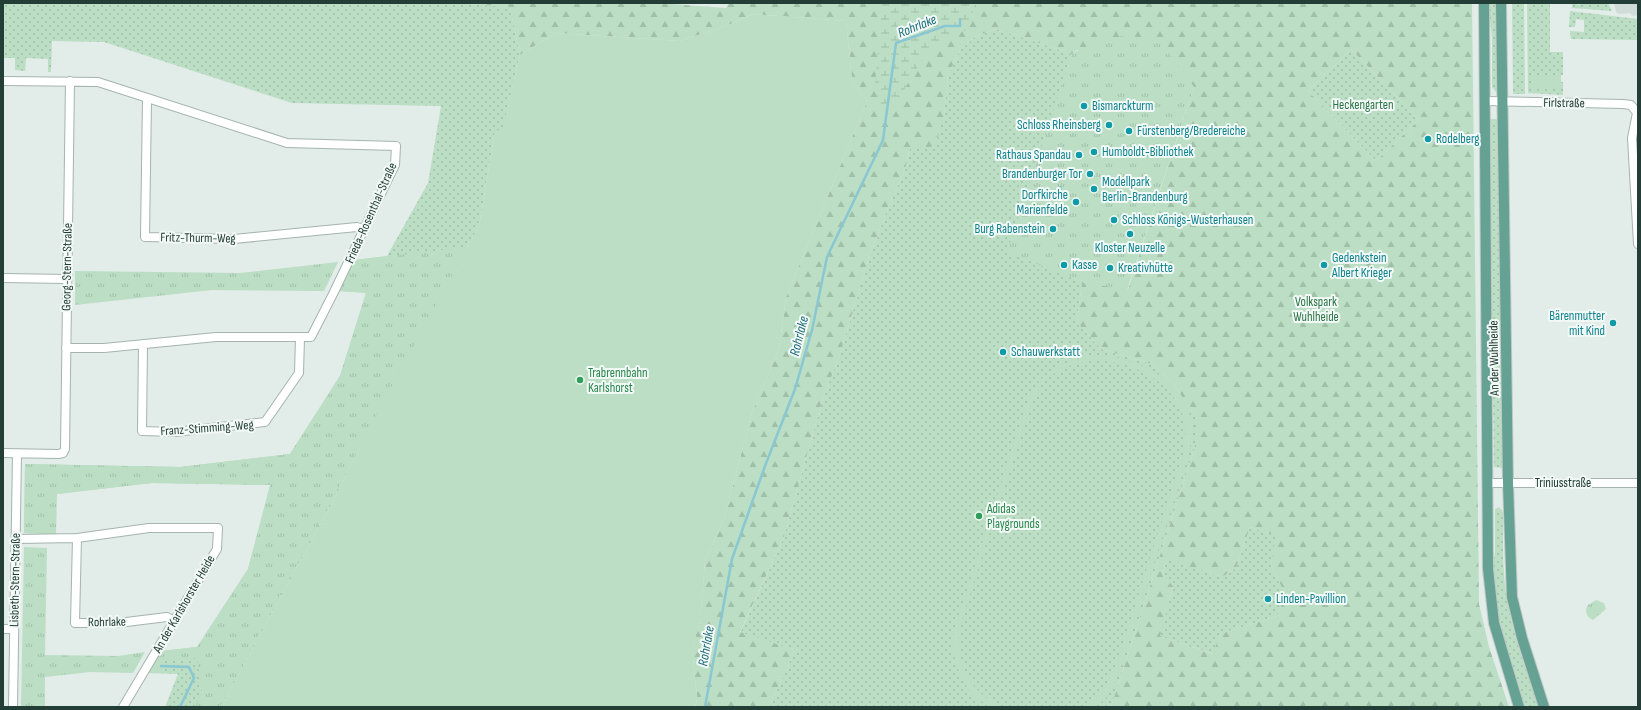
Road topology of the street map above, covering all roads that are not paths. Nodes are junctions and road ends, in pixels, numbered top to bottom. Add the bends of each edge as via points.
1 (1484, 3) edge
2 (1501, 3) edge
3 (3, 81) edge
4 (70, 81) junction
5 (147, 99) junction
6 (1486, 101) junction
7 (1502, 102) junction
8 (1637, 113) edge
9 (364, 230) junction
10 (1638, 244) edge
11 (3, 278) edge
12 (67, 279) junction
13 (300, 338) junction
14 (143, 344) junction
15 (66, 348) junction
16 (3, 453) edge
17 (17, 454) junction
18 (1487, 483) junction
19 (1508, 483) junction
20 (1638, 483) edge
21 (77, 538) junction
22 (16, 539) junction
23 (174, 621) junction
24 (3, 629) edge
25 (14, 629) junction
26 (13, 707) edge
27 (123, 707) edge
28 (1519, 707) edge
29 (1544, 707) edge

1 - 6 main road, An der Wuhlheide
2 - 7 main road, An der Wuhlheide
3 - 4 street, Frieda-Rosenthal-Straße
4 - 5 street, Frieda-Rosenthal-Straße via 98,82
4 - 12 street, Georg-Stern-Straße
5 - 9 street, Frieda-Rosenthal-Straße via 287,143 396,146 395,165
5 - 9 street, Fritz-Thurm-Weg via 145,237 234,239 357,227
6 - 7 street, Firlstraße
6 - 18 main road, An der Wuhlheide
7 - 8 street, Firlstraße via 1623,104 1631,105
7 - 19 main road, An der Wuhlheide
8 - 10 street via 1632,138
9 - 13 street, Frieda-Rosenthal-Straße via 313,335
11 - 12 street
12 - 15 street, Georg-Stern-Straße
13 - 14 street via 216,336
13 - 14 street, Franz-Stimming-Weg via 299,373 265,422 175,432 142,431
14 - 15 street
15 - 17 street, Georg-Stern-Straße via 63,453
16 - 17 street
17 - 22 street, Lisbeth-Stern-Straße
18 - 19 street, Triniusstraße
18 - 28 main road, An der Wuhlheide via 1489,598 1504,663
19 - 20 street, Triniusstraße
19 - 29 main road, An der Wuhlheide via 1512,597
21 - 22 street, An der Karlshorster Heide
21 - 23 street, Rohrlake via 76,623 118,623 167,617
21 - 23 street, An der Karlshorster Heide via 149,528 218,528 217,549
22 - 25 street, Lisbeth-Stern-Straße
23 - 27 street, An der Karlshorster Heide
24 - 25 street
25 - 26 street, Lisbeth-Stern-Straße

